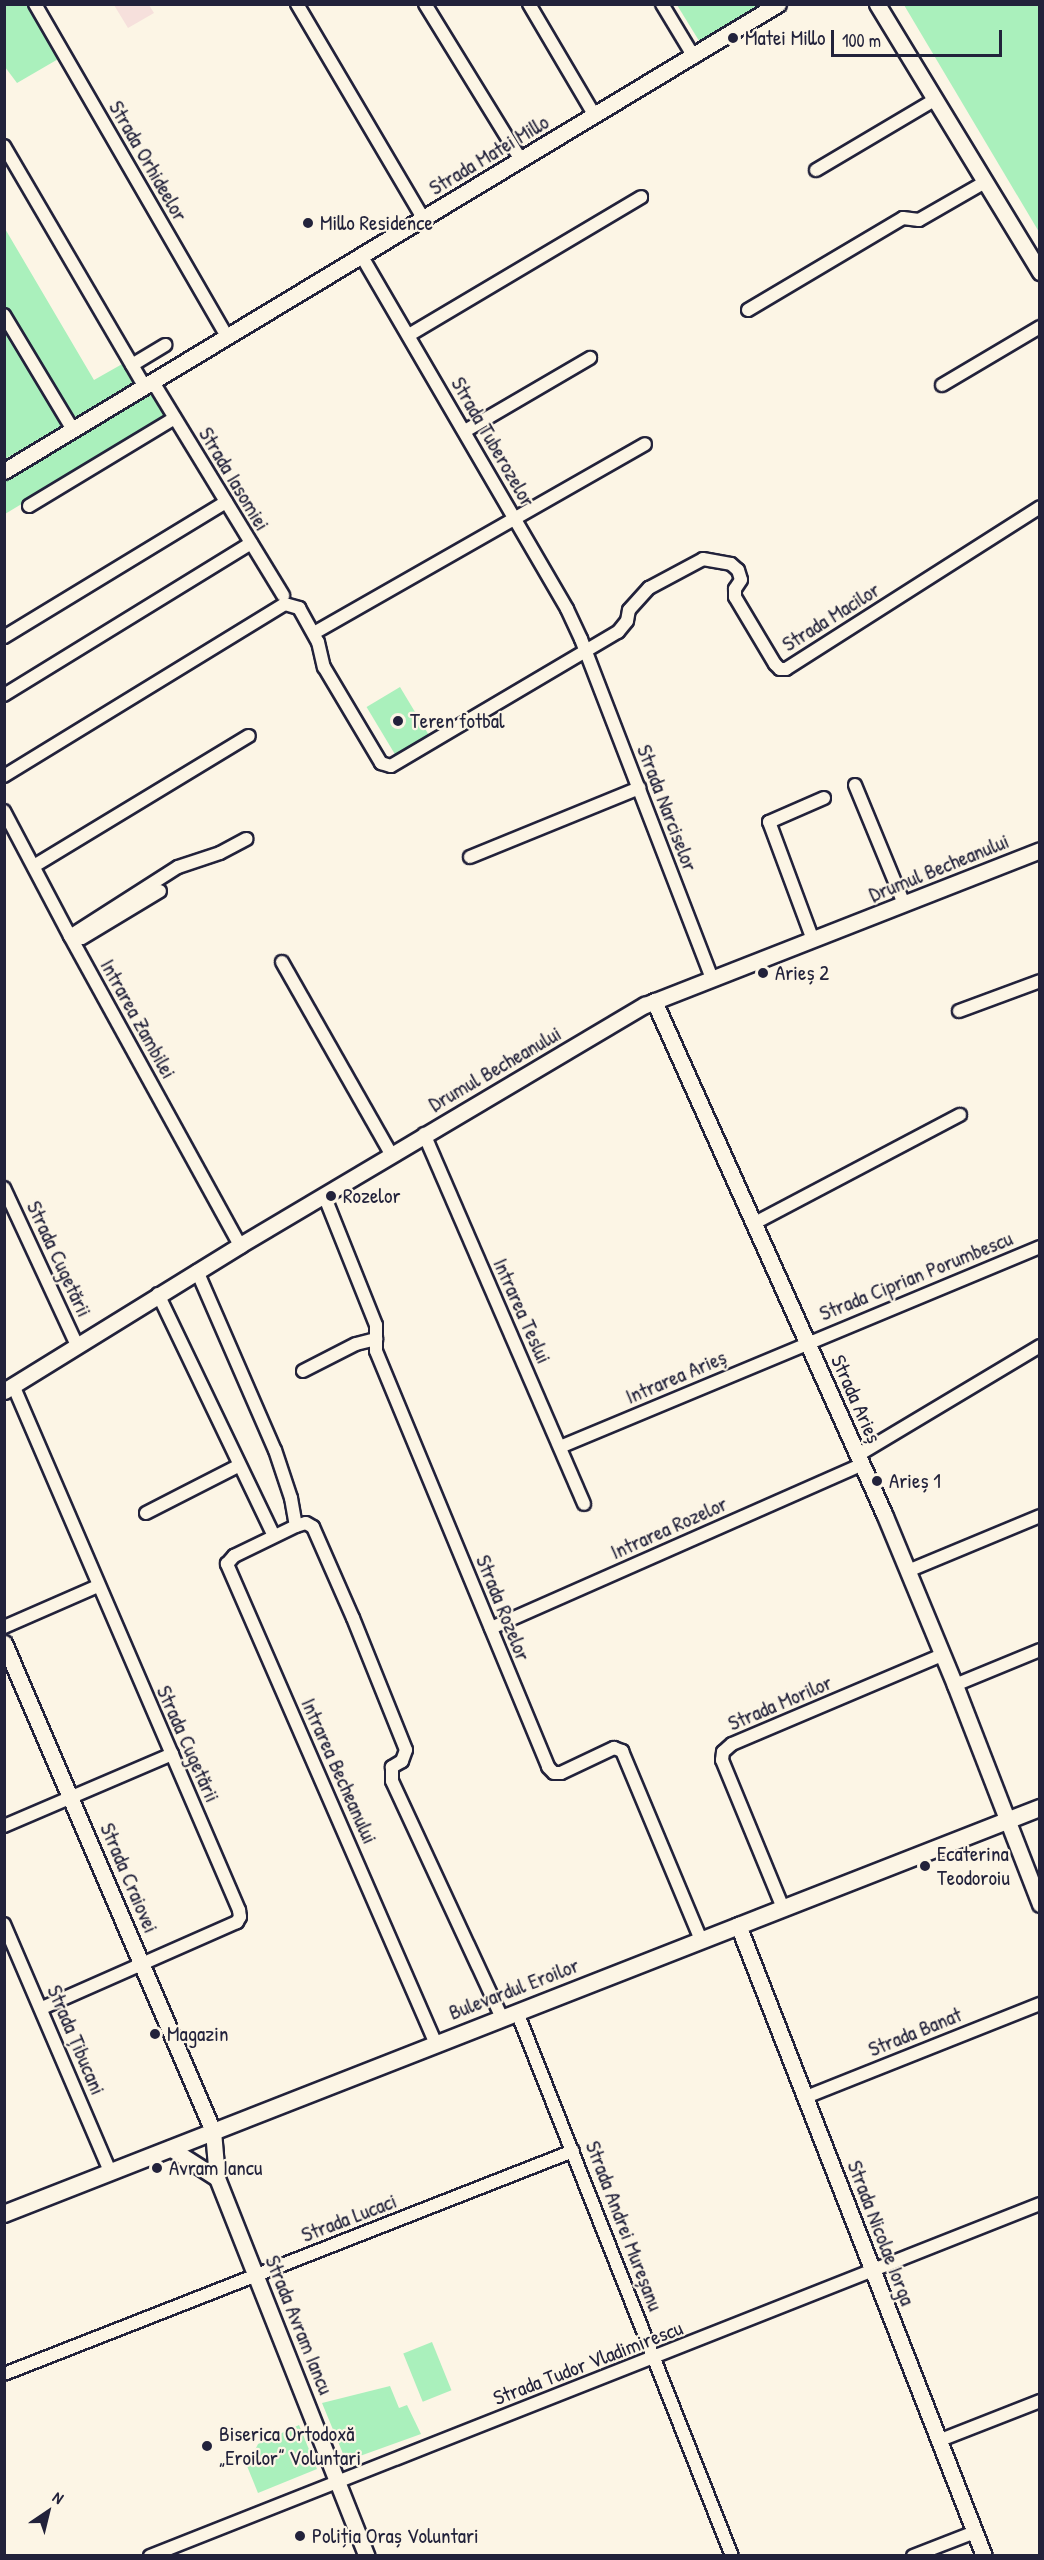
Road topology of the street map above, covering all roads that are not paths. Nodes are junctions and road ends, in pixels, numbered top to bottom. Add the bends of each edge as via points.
1 (35, 4) edge
2 (297, 4) edge
3 (425, 4) edge
4 (529, 4) edge
5 (662, 4) edge
6 (778, 4) edge
7 (877, 4) edge
8 (694, 57) junction
9 (936, 99) junction
10 (595, 116) junction
11 (4, 146) edge
12 (521, 160) junction
13 (816, 170) dead end
14 (985, 182) junction
15 (641, 197) dead end
16 (423, 218) junction
17 (361, 255) junction
18 (1040, 272) edge
19 (748, 310) dead end
20 (4, 315) edge
21 (1040, 327) edge
22 (409, 336) junction
23 (227, 337) junction
24 (165, 345) dead end
25 (591, 358) dead end
26 (132, 365) junction
27 (149, 385) junction
28 (942, 385) dead end
29 (175, 418) junction
30 (73, 430) junction
31 (465, 431) junction
32 (645, 444) dead end
33 (4, 471) edge
34 (226, 502) junction
35 (29, 506) dead end
36 (1040, 507) edge
37 (516, 518) junction
38 (251, 543) junction
39 (284, 599) junction
40 (314, 633) junction
41 (4, 637) edge
42 (585, 652) junction
43 (4, 695) edge
44 (249, 736) dead end
45 (4, 776) edge
46 (855, 785) dead end
47 (639, 788) junction
48 (824, 798) dead end
49 (4, 811) edge
50 (246, 839) dead end
51 (1040, 850) edge
52 (470, 857) dead end
53 (34, 866) junction
54 (160, 891) dead end
55 (904, 904) junction
56 (72, 939) junction
57 (813, 940) junction
58 (282, 962) dead end
59 (712, 979) junction
60 (1040, 981) edge
61 (654, 1001) junction
62 (959, 1011) dead end
63 (960, 1115) dead end
64 (424, 1134) junction
65 (391, 1154) junction
66 (4, 1188) edge
67 (324, 1195) junction
68 (753, 1224) junction
69 (240, 1245) junction
70 (1040, 1247) edge
71 (197, 1271) junction
72 (158, 1294) junction
73 (376, 1339) junction
74 (807, 1342) junction
75 (77, 1345) junction
76 (1040, 1346) edge
77 (303, 1371) dead end
78 (9, 1388) edge
79 (560, 1447) junction
80 (860, 1459) junction
81 (238, 1466) junction
82 (584, 1504) dead end
83 (146, 1513) dead end
84 (1040, 1516) edge
85 (296, 1526) junction
86 (274, 1536) junction
87 (908, 1571) junction
88 (98, 1586) junction
89 (4, 1627) edge
90 (491, 1628) junction
91 (4, 1643) edge
92 (1040, 1650) edge
93 (942, 1655) junction
94 (955, 1685) junction
95 (172, 1754) junction
96 (71, 1797) junction
97 (1040, 1808) edge
98 (1008, 1820) junction
99 (4, 1826) edge
100 (1040, 1904) edge
101 (783, 1908) junction
102 (4, 1924) edge
103 (738, 1925) junction
104 (701, 1940) junction
105 (143, 1964) junction
106 (1040, 2004) edge
107 (42, 2008) junction
108 (509, 2015) junction
109 (436, 2044) junction
110 (806, 2097) junction
111 (213, 2132) junction
112 (170, 2148) junction
113 (573, 2151) junction
114 (111, 2171) junction
115 (217, 2178) junction
116 (1040, 2204) edge
117 (4, 2214) edge
118 (873, 2271) junction
119 (256, 2275) junction
120 (655, 2358) junction
121 (4, 2374) edge
122 (1040, 2401) edge
123 (938, 2441) junction
124 (338, 2482) junction
125 (975, 2532) junction
126 (150, 2556) edge
127 (367, 2556) edge
128 (732, 2556) edge
129 (914, 2556) edge
130 (984, 2556) edge

1 - 23 street, Strada Orhideelor
2 - 16 street
3 - 12 street
4 - 10 street
5 - 8 street
6 - 8 street, Strada Matei Millo
7 - 9 street
8 - 10 street, Strada Matei Millo
9 - 13 street
9 - 14 street
10 - 12 street, Strada Matei Millo
11 - 26 street, Strada Iasomiei
12 - 16 street, Strada Matei Millo
14 - 18 street
14 - 19 street via 919,220 903,218
15 - 22 street
16 - 17 street, Strada Matei Millo
17 - 22 street, Strada Tuberozelor
17 - 23 street, Strada Matei Millo
20 - 30 street
21 - 28 street
22 - 31 street, Strada Tuberozelor
23 - 27 street, Strada Matei Millo
24 - 26 street
25 - 31 street
26 - 27 street, Strada Iasomiei
27 - 29 street, Strada Iasomiei
27 - 30 street, Strada Matei Millo
29 - 34 street, Strada Iasomiei
29 - 35 street
30 - 33 street, Strada Matei Millo
31 - 37 street, Strada Tuberozelor
32 - 37 street
34 - 38 street, Strada Iasomiei
34 - 41 street
36 - 42 street, Strada Macilor via 786,669 775,664 735,597 741,580 738,570 731,564 703,559 649,588 629,610 618,633
37 - 40 street
37 - 42 street, Strada Tuberozelor via 567,609
38 - 39 street, Strada Iasomiei
38 - 43 street
39 - 40 street, Strada Iasomiei via 299,608
39 - 45 street
40 - 42 street, Strada Iasomiei via 324,667 386,766 397,764
42 - 47 street, Strada Narciselor
44 - 53 street
46 - 55 street
47 - 52 street
47 - 59 street, Strada Narciselor
48 - 57 street via 769,822
49 - 53 street, Intrarea Zambilei
50 - 56 street via 220,853 178,867
51 - 55 street, Drumul Becheanului
53 - 56 street, Intrarea Zambilei
54 - 56 street
55 - 57 street, Drumul Becheanului
56 - 69 street, Intrarea Zambilei
57 - 59 street, Drumul Becheanului
58 - 65 street
59 - 61 street, Drumul Becheanului
60 - 62 street
61 - 64 street, Drumul Becheanului
61 - 68 street, Strada Arieș
63 - 68 street
64 - 65 street, Drumul Becheanului
64 - 79 street, Intrarea Teslui
65 - 67 street, Drumul Becheanului
66 - 75 street, Strada Cugetării
67 - 69 street, Drumul Becheanului
67 - 73 street, Strada Rozelor via 376,1325
68 - 74 street, Strada Arieș
69 - 71 street, Drumul Becheanului
70 - 74 street, Strada Ciprian Porumbescu
71 - 72 street, Drumul Becheanului
71 - 85 street via 275,1450
72 - 75 street, Drumul Becheanului
72 - 81 street
73 - 77 street via 356,1344
73 - 90 street, Strada Rozelor via 376,1351
74 - 79 street, Intrarea Arieș
74 - 80 street, Strada Arieș
75 - 78 street, Drumul Becheanului
76 - 80 street, Intrarea Rozelor
78 - 88 street, Strada Cugetării
79 - 82 street, Intrarea Teslui
80 - 87 street, Strada Arieș
80 - 90 street, Intrarea Rozelor
81 - 83 street
81 - 86 street
84 - 87 street
85 - 86 street, Intrarea Becheanului
85 - 108 street, Strada Andrei Mureșanu via 306,1523 312,1527 353,1618 406,1750 402,1761 392,1767 392,1781
86 - 109 street, Intrarea Becheanului via 234,1556 227,1564
87 - 93 street, Strada Arieș
88 - 89 street
88 - 95 street, Strada Cugetării
90 - 104 street, Strada Rozelor via 548,1767 554,1773 614,1748 622,1751
91 - 96 street, Strada Craiovei
92 - 94 street
93 - 94 street, Strada Arieș
93 - 101 street, Strada Morilor via 732,1744 723,1752 722,1760
94 - 98 street, Strada Arieș
95 - 96 street
95 - 105 street, Strada Cugetării via 240,1917 237,1922
96 - 99 street
96 - 105 street, Strada Craiovei
97 - 98 main road, Bulevardul Eroilor
98 - 100 street, Strada Arieș
98 - 101 main road, Bulevardul Eroilor
101 - 103 main road, Bulevardul Eroilor
102 - 107 street, Strada Țibucani
103 - 104 main road, Bulevardul Eroilor
103 - 110 street, Strada Nicolae Iorga
104 - 108 main road, Bulevardul Eroilor
105 - 107 street, Strada Cugetării
105 - 111 street, Strada Craiovei
106 - 110 street, Strada Banat
107 - 114 street, Strada Țibucani
108 - 109 main road, Bulevardul Eroilor
108 - 113 street, Strada Andrei Mureșanu
109 - 111 main road, Bulevardul Eroilor
110 - 118 street, Strada Nicolae Iorga
111 - 112 main road, Bulevardul Eroilor
111 - 115 street, Strada Avram Iancu
112 - 114 main road, Bulevardul Eroilor
112 - 115 street
113 - 119 street, Strada Lucaci
113 - 120 street, Strada Andrei Mureșanu
114 - 117 main road, Bulevardul Eroilor
115 - 119 street, Strada Avram Iancu
116 - 118 street, Strada Tudor Vladimirescu
118 - 120 street, Strada Tudor Vladimirescu
118 - 123 street, Strada Nicolae Iorga
119 - 121 street, Strada Lucaci
119 - 124 street, Strada Avram Iancu
120 - 124 street, Strada Tudor Vladimirescu
120 - 128 street, Strada Andrei Mureșanu
122 - 123 street
123 - 125 street, Strada Nicolae Iorga
124 - 126 street, Strada Tudor Vladimirescu
124 - 127 street, Strada Avram Iancu
125 - 129 street
125 - 130 street, Strada Nicolae Iorga

